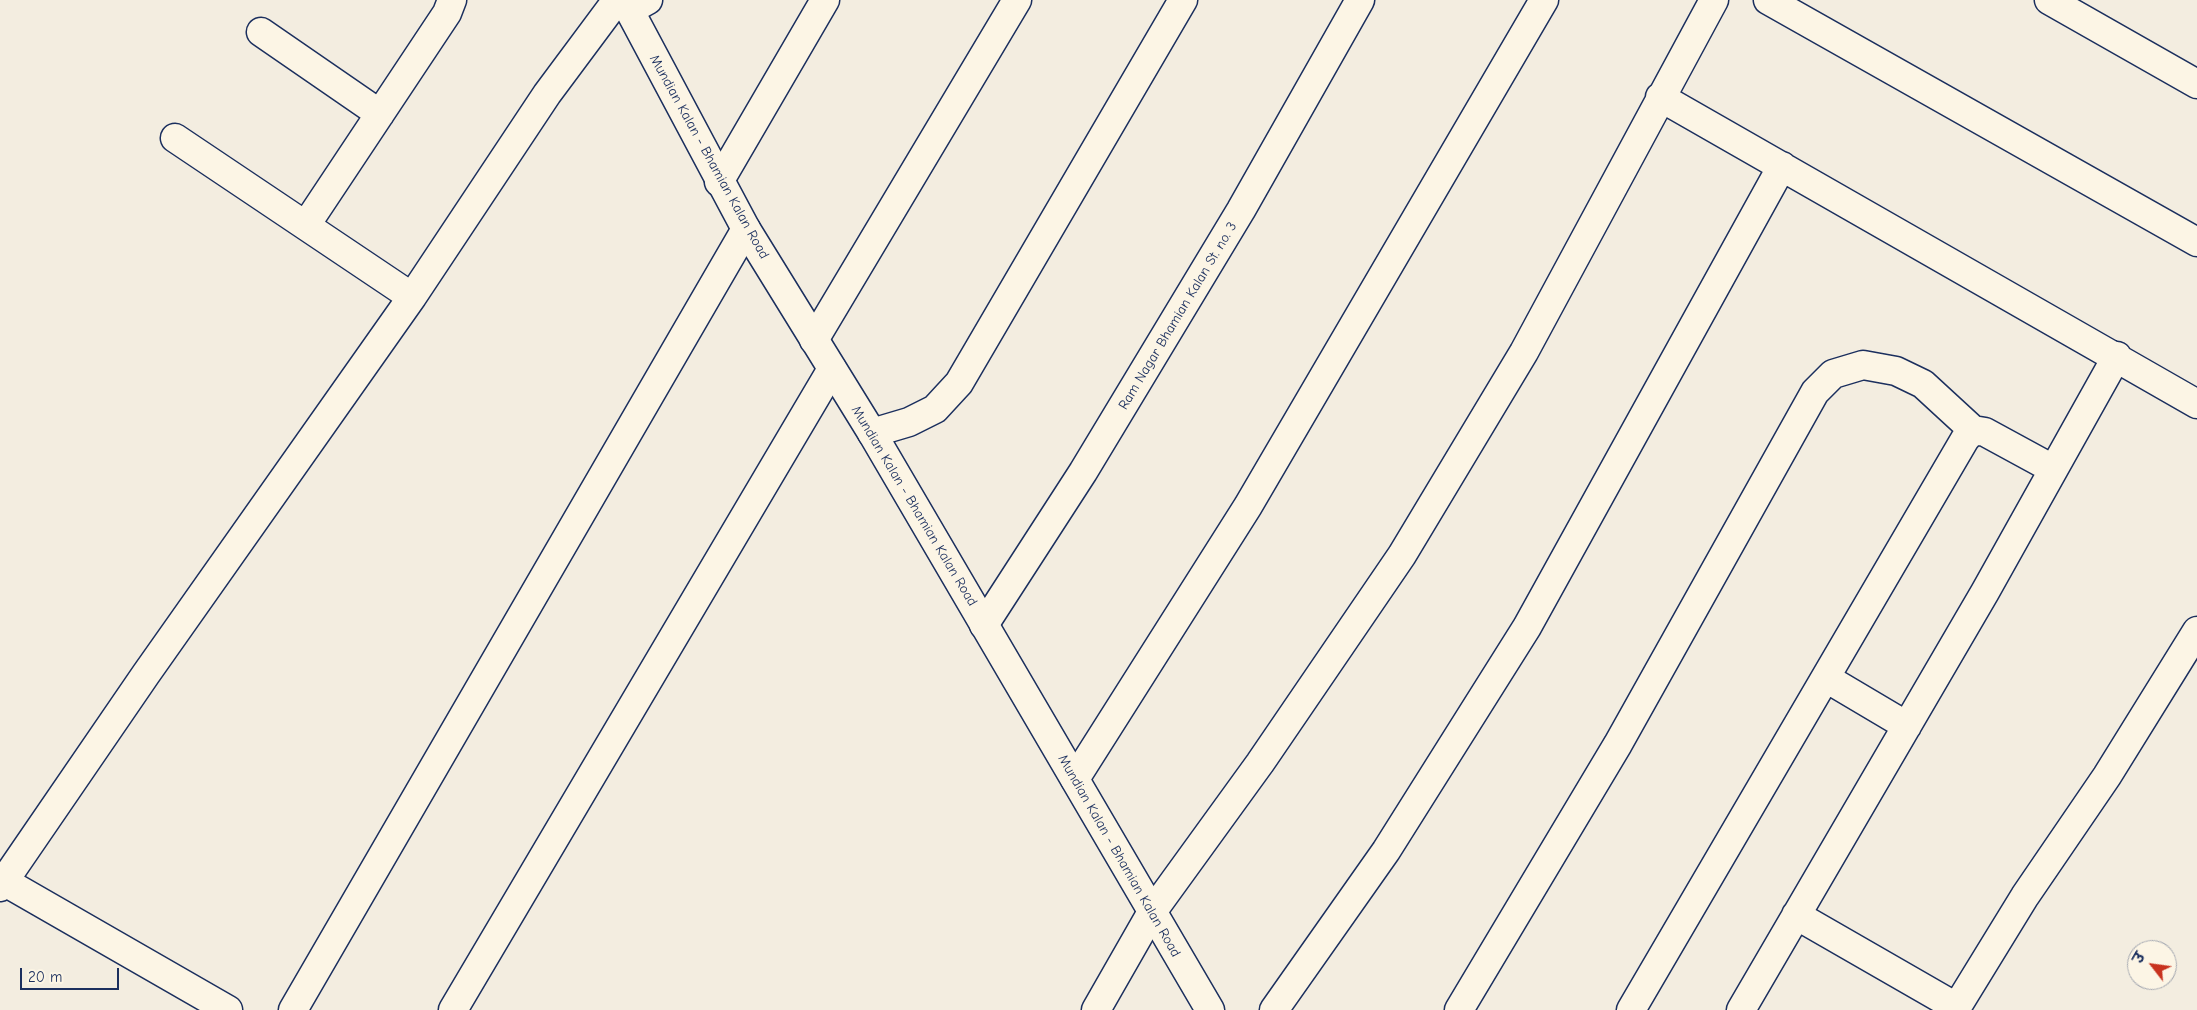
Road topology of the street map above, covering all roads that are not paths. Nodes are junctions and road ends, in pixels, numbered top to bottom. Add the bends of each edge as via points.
1 (452, 0) edge
2 (825, 0) edge
3 (1017, 0) edge
4 (1183, 0) edge
5 (1360, 0) edge
6 (1544, 0) edge
7 (1714, 0) edge
8 (1768, 0) edge
9 (2049, 0) edge
10 (630, 3) edge
11 (261, 32) dead end
12 (2197, 84) edge
13 (1660, 97) junction
14 (380, 114) junction
15 (175, 138) dead end
16 (1782, 166) junction
17 (719, 182) junction
18 (306, 225) junction
19 (746, 229) junction
20 (2197, 242) edge
21 (412, 297) junction
22 (814, 340) junction
23 (2117, 356) junction
24 (832, 369) junction
25 (2196, 401) edge
26 (1973, 430) junction
27 (872, 433) junction
28 (2053, 469) junction
29 (984, 624) junction
30 (2197, 631) edge
31 (1826, 678) junction
32 (1907, 726) junction
33 (1075, 779) junction
34 (1, 882) edge
35 (1152, 912) junction
36 (1796, 916) junction
37 (1956, 1008) edge
38 (228, 1010) edge
39 (293, 1010) edge
40 (453, 1010) edge
41 (1096, 1010) edge
42 (1210, 1010) edge
43 (1274, 1010) edge
44 (1459, 1010) edge
45 (1632, 1010) edge
46 (1741, 1010) edge

1 - 14 street via 447,13
2 - 17 street
3 - 22 street
4 - 27 street via 958,383 935,409 909,422
5 - 29 street, Ram Nagar Bhamian Kalan St. no. 3 via 1242,210 1083,472
6 - 33 street via 1248,506
7 - 13 street
8 - 20 street
9 - 12 street
10 - 17 street, Mundian Kalan - Bhamian Kalan Road
10 - 21 street via 547,94
11 - 14 street
13 - 16 street
13 - 35 street via 1524,352 1402,555 1260,763
14 - 18 street
15 - 18 street
16 - 23 street
16 - 43 street via 1527,627 1386,851
17 - 19 street, Mundian Kalan - Bhamian Kalan Road
18 - 21 street
19 - 22 street, Mundian Kalan - Bhamian Kalan Road
19 - 39 street
21 - 34 street
22 - 24 street, Mundian Kalan - Bhamian Kalan Road
23 - 25 street
23 - 28 street
24 - 27 street, Mundian Kalan - Bhamian Kalan Road
24 - 40 street
26 - 28 street via 1984,432
26 - 31 street
26 - 44 street via 1923,384 1896,371 1862,365 1833,374 1815,392 1623,736
27 - 29 street, Mundian Kalan - Bhamian Kalan Road
28 - 32 street
29 - 33 street, Mundian Kalan - Bhamian Kalan Road
30 - 37 street
31 - 32 street
31 - 45 street
32 - 36 street
33 - 35 street, Mundian Kalan - Bhamian Kalan Road
34 - 38 street
35 - 41 street
35 - 42 street, Mundian Kalan - Bhamian Kalan Road
36 - 37 street
36 - 46 street

